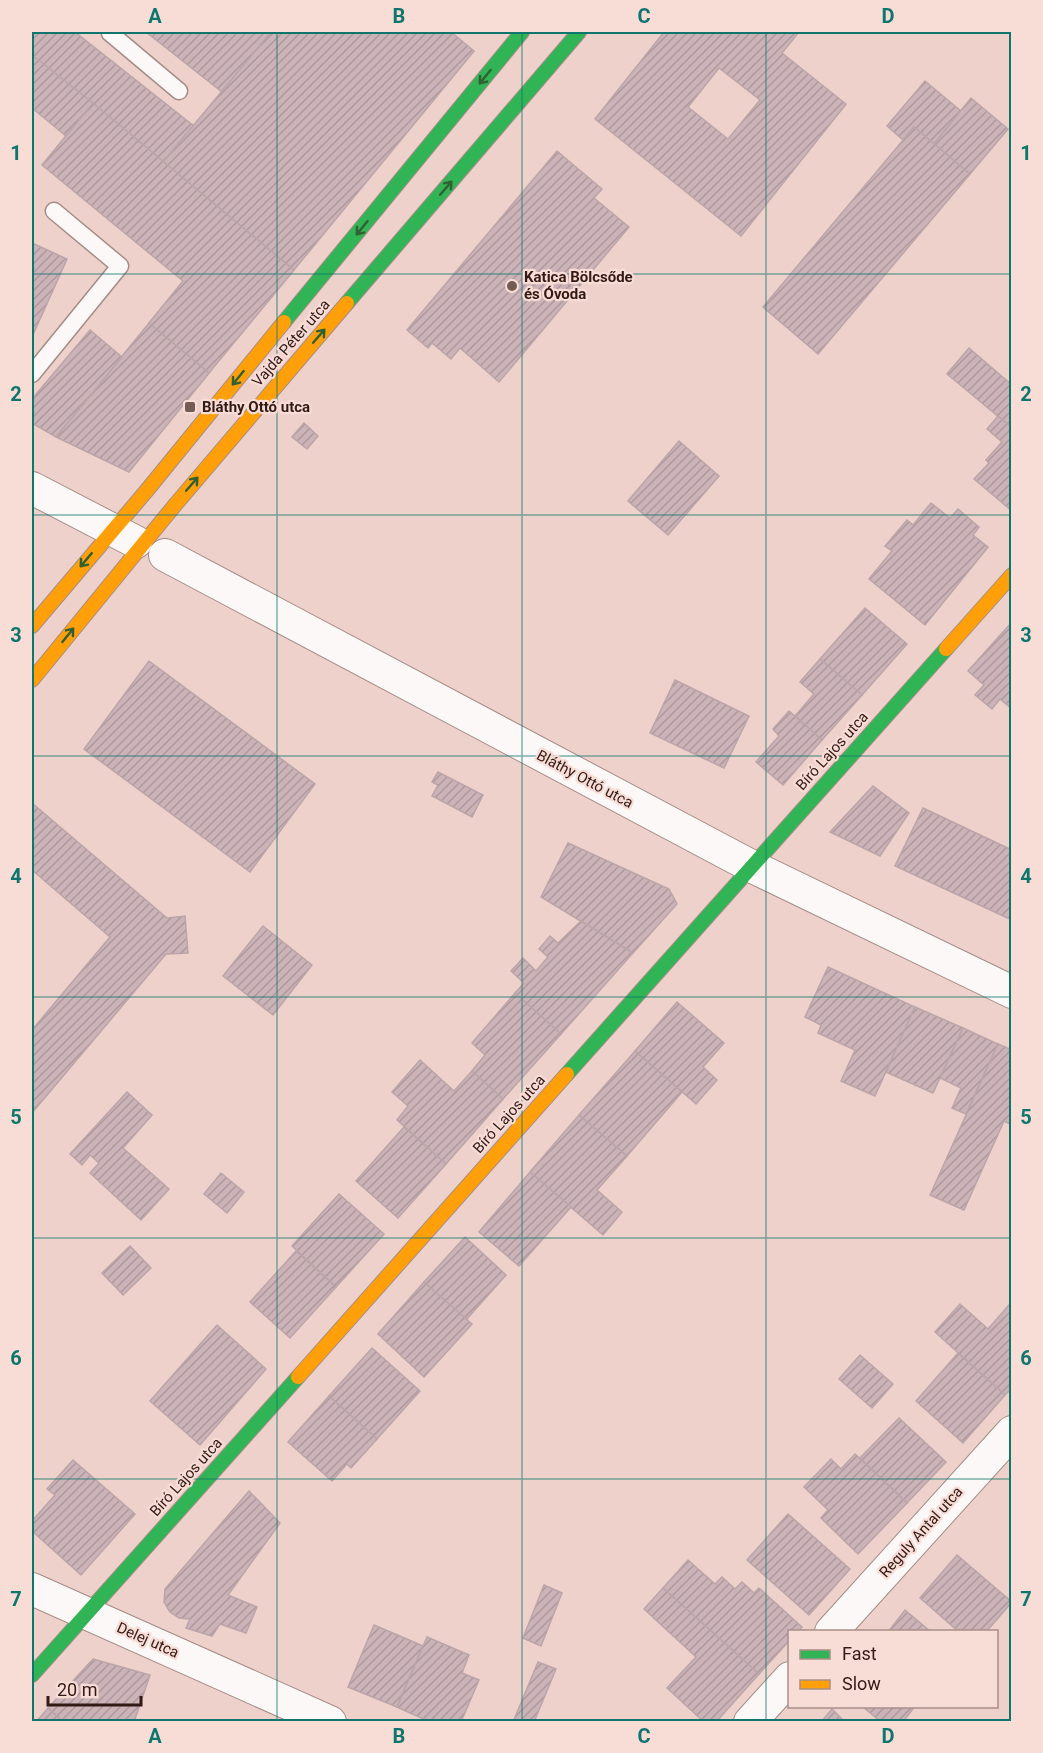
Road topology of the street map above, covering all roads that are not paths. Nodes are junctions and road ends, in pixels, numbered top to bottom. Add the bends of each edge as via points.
1 (112, 32) edge
2 (522, 32) edge
3 (579, 32) edge
4 (179, 91) dead end
5 (54, 212) dead end
6 (32, 374) edge
7 (32, 488) edge
8 (113, 530) junction
9 (154, 550) junction
10 (1011, 575) edge
11 (32, 626) edge
12 (32, 680) edge
13 (751, 866) junction
14 (1011, 992) edge
15 (1011, 1432) edge
16 (32, 1589) edge
17 (88, 1612) junction
18 (833, 1630) edge
19 (32, 1676) edge
20 (788, 1679) edge
21 (330, 1722) edge
22 (750, 1722) edge

1 - 4 lane
2 -> 8 street, Vajda Péter utca
9 -> 3 street, Vajda Péter utca via 175,505
5 - 6 lane via 120,266
7 - 8 street, Bláthy Ottó utca
8 - 9 street, Bláthy Ottó utca
8 -> 11 street, Vajda Péter utca
12 -> 9 street, Vajda Péter utca
9 - 13 street, Bláthy Ottó utca
10 - 13 street, Bíró Lajos utca
13 - 14 street, Bláthy Ottó utca
13 - 17 street, Bíró Lajos utca
15 - 18 street, Reguly Antal utca
16 - 17 street, Delej utca
17 - 19 street, Bíró Lajos utca
17 - 21 street, Delej utca
20 - 22 street

